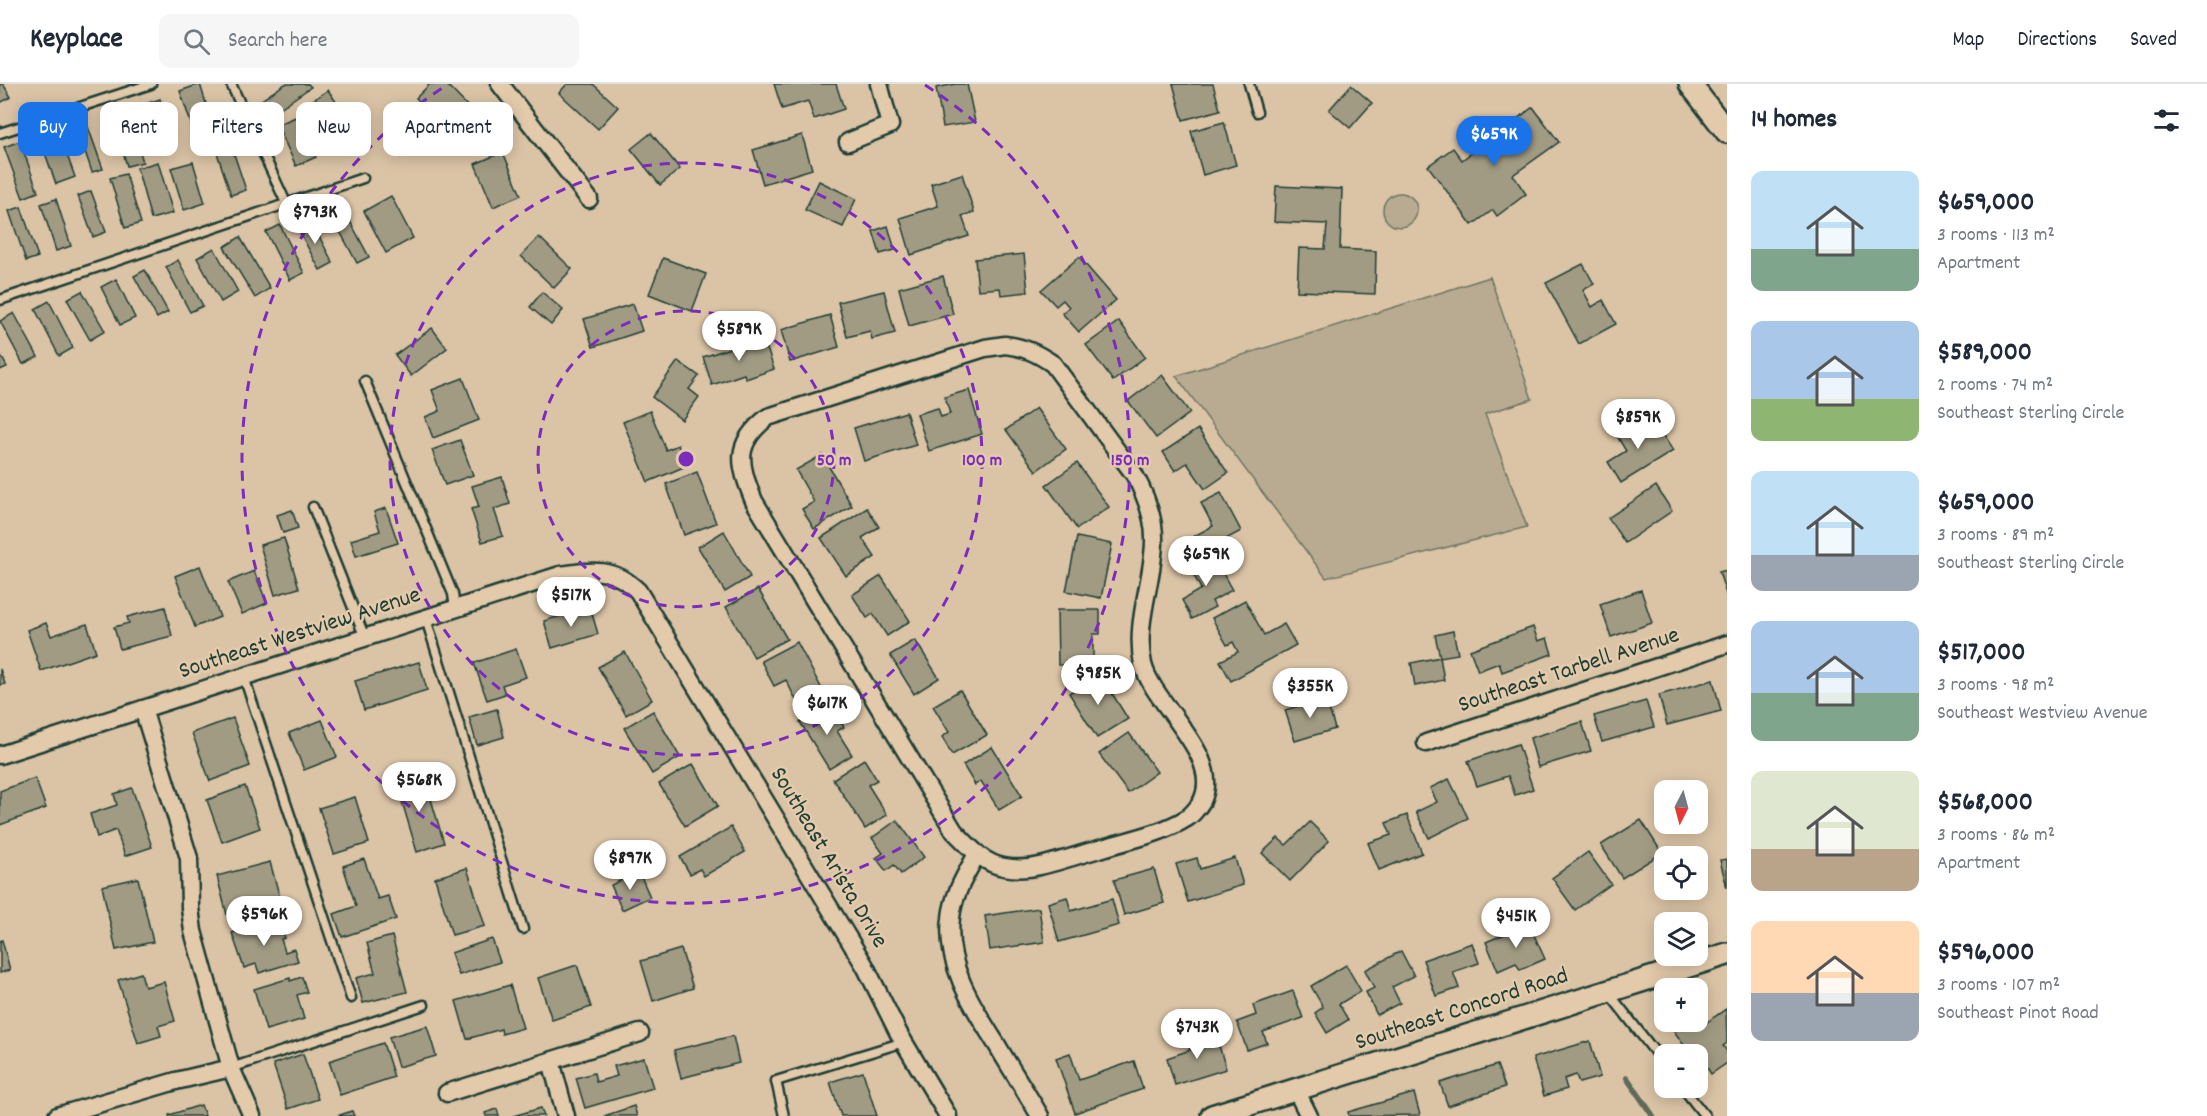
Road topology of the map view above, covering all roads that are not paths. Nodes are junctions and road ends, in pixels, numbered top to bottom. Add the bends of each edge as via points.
1 (151, 84) edge
2 (231, 84) edge
3 (500, 84) edge
4 (879, 84) edge
5 (1249, 84) edge
6 (1690, 84) edge
7 (1257, 112) dead end
8 (1727, 132) edge
9 (0, 133) edge
10 (848, 142) dead end
11 (363, 178) dead end
12 (589, 199) dead end
13 (287, 205) junction
14 (0, 300) edge
15 (365, 381) dead end
16 (313, 507) dead end
17 (616, 575) joint
18 (456, 609) junction
19 (426, 619) junction
20 (365, 638) junction
21 (1727, 644) edge
22 (244, 677) junction
23 (143, 709) junction
24 (1426, 743) dead end
25 (0, 755) edge
26 (976, 854) junction
27 (523, 929) dead end
28 (1727, 954) edge
29 (1608, 991) junction
30 (351, 998) dead end
31 (424, 1005) dead end
32 (640, 1033) dead end
33 (904, 1042) junction
34 (1654, 1051) edge
35 (551, 1061) junction
36 (231, 1068) junction
37 (1296, 1090) junction
38 (447, 1094) dead end
39 (1691, 1098) edge
40 (57, 1116) edge
41 (252, 1116) edge
42 (566, 1116) edge
43 (784, 1116) edge
44 (948, 1116) edge
45 (1041, 1116) edge
46 (1212, 1116) edge
47 (1309, 1116) edge
48 (1705, 1116) edge

1 - 9 lane
2 - 13 lane
3 - 12 street
4 - 10 street via 890,125
5 - 7 lane
6 - 8 street
11 - 13 lane
13 - 14 lane
15 - 18 lane
16 - 20 lane
17 - 18 street, Southeast Westview Avenue via 603,571 560,575
17 - 33 street, Southeast Arista Drive via 638,591 866,966
18 - 19 street, Southeast Westview Avenue
19 - 20 street, Southeast Westview Avenue
19 - 27 lane
20 - 22 street, Southeast Westview Avenue
21 - 24 street, Southeast Tarbell Avenue
22 - 23 street, Southeast Westview Avenue
22 - 30 lane
23 - 25 street, Southeast Westview Avenue
23 - 36 street via 189,858 193,931
26 - 26 street via 954,831 754,501 746,480 743,444 768,417 984,348 1005,345 1023,347 1053,364 1143,490 1152,516 1154,542 1142,627 1144,666 1197,750 1206,779 1202,800 1189,817 1158,831 1040,866 1017,869 987,862
26 - 45 street via 959,888 951,917 952,951 970,1001
28 - 29 street, Southeast Concord Road
29 - 34 lane
29 - 37 street, Southeast Concord Road
31 - 36 lane
32 - 35 street
33 - 43 lane via 776,1081
33 - 44 street, Southeast Arista Drive
35 - 38 street
35 - 42 street
36 - 40 street
36 - 41 street
37 - 46 street, Southeast Concord Road
37 - 47 street
39 - 48 lane

